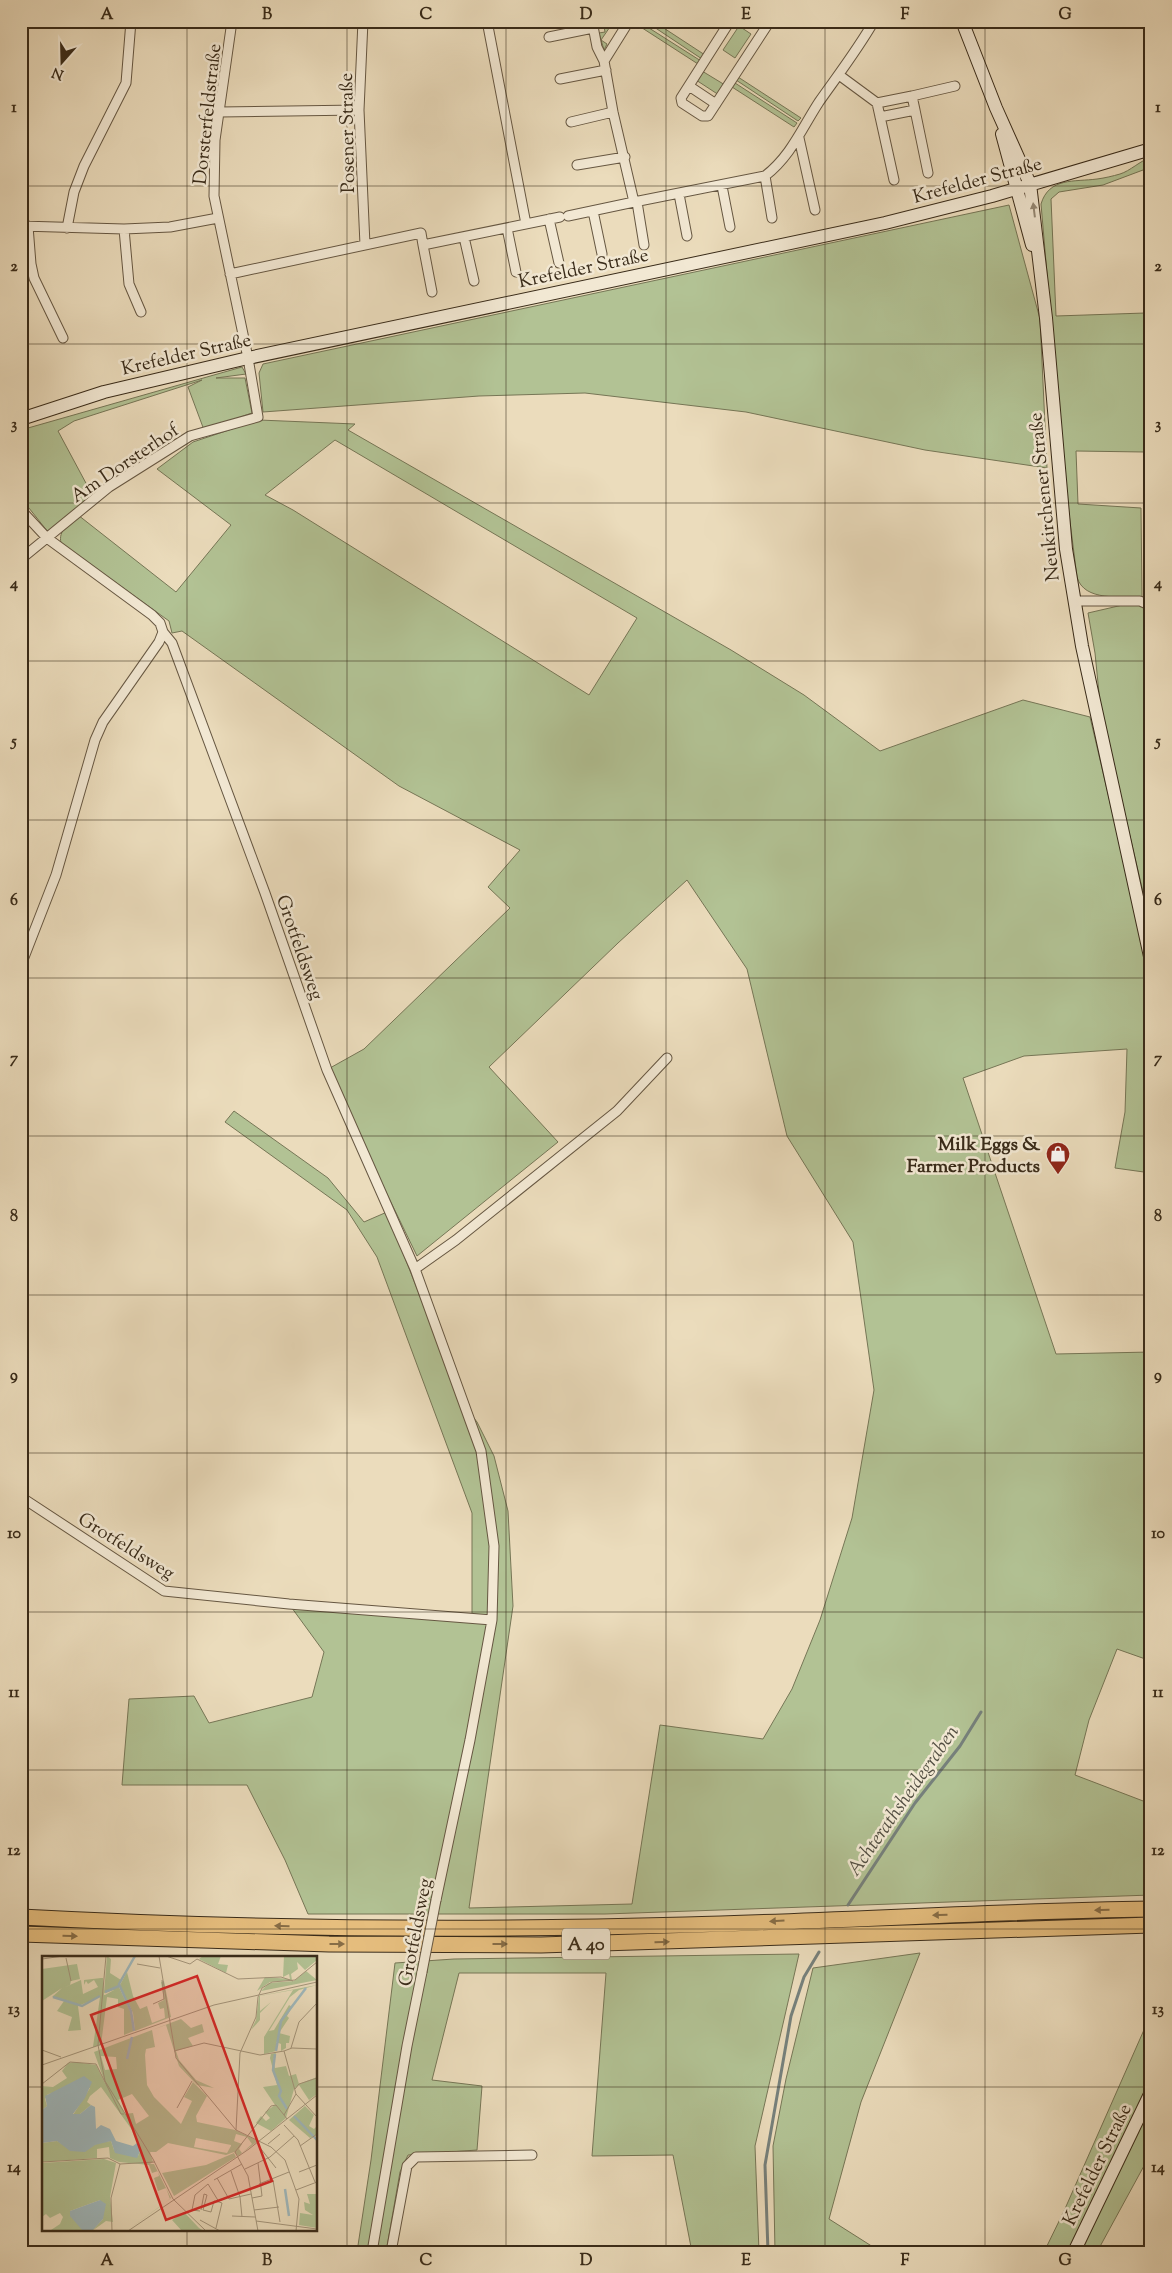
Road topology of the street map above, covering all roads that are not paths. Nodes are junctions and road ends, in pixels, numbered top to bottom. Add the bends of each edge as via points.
1 (131, 21) edge
2 (232, 21) edge
3 (363, 21) edge
4 (487, 21) edge
5 (629, 21) edge
6 (730, 21) edge
7 (770, 21) edge
8 (874, 21) edge
9 (962, 21) edge
10 (592, 24) edge
11 (549, 36) dead end
12 (605, 65) junction
13 (839, 75) junction
14 (560, 80) dead end
15 (688, 86) junction
16 (955, 86) dead end
17 (912, 96) junction
18 (878, 103) junction
19 (716, 104) junction
20 (996, 108) junction
21 (359, 110) junction
22 (915, 110) junction
23 (220, 112) junction
24 (613, 112) junction
25 (880, 117) junction
26 (571, 122) dead end
27 (799, 138) junction
28 (1151, 149) edge
29 (625, 157) junction
30 (577, 165) dead end
31 (928, 173) dead end
32 (765, 176) junction
33 (894, 180) dead end
34 (1030, 184) junction
35 (722, 186) junction
36 (1016, 189) junction
37 (679, 194) junction
38 (635, 202) junction
39 (815, 210) dead end
40 (593, 211) junction
41 (218, 218) junction
42 (772, 218) dead end
43 (549, 220) junction
44 (526, 224) junction
45 (25, 226) edge
46 (730, 227) dead end
47 (67, 228) junction
48 (507, 228) junction
49 (124, 229) junction
50 (687, 236) dead end
51 (464, 237) junction
52 (365, 245) junction
53 (423, 245) junction
54 (644, 245) dead end
55 (602, 254) dead end
56 (559, 263) dead end
57 (1040, 271) junction
58 (516, 272) dead end
59 (230, 274) junction
60 (474, 280) dead end
61 (432, 292) dead end
62 (141, 312) dead end
63 (63, 338) dead end
64 (248, 358) junction
65 (21, 419) edge
66 (21, 510) edge
67 (47, 538) junction
68 (21, 559) edge
69 (1075, 601) junction
70 (1151, 606) edge
71 (163, 632) junction
72 (1151, 961) edge
73 (21, 965) edge
74 (667, 1058) dead end
75 (415, 1269) junction
76 (21, 1497) edge
77 (492, 1620) junction
78 (1151, 1909) edge
79 (21, 1917) edge
80 (1151, 1926) edge
81 (21, 1934) edge
82 (1151, 2092) edge
83 (532, 2155) dead end
84 (372, 2252) edge
85 (390, 2252) edge
86 (1074, 2252) edge

1 - 47 street via 126,83 84,166 74,192
2 - 23 street, Dorsterfeldstraße
3 - 21 street, Posener Straße
4 - 44 street
5 - 12 street
6 - 15 street
7 - 19 street
8 - 13 street
9 - 20 main road, Neukirchener Straße
10 - 11 street
10 - 12 street
12 - 14 street
12 - 24 street
13 - 18 street
13 - 27 street via 804,125
15 - 19 street
15 - 19 street via 681,98 682,103 702,116 708,116
16 - 17 street
17 - 18 street
17 - 22 street
18 - 25 street
20 - 34 main road, Neukirchener Straße
20 - 36 main road, Neukirchener Straße
21 - 23 street
21 - 52 street, Posener Straße
22 - 25 street
22 - 31 street
23 - 41 street, Dorsterfeldstraße via 214,166
24 - 26 street
24 - 29 street
25 - 33 street
27 - 32 street
27 - 39 street
28 - 34 main road, Krefelder Straße
29 - 30 street
29 - 38 street
32 - 35 street
32 - 42 street
34 - 36 main road, Krefelder Straße
57 -> 34 main road, Neukirchener Straße
35 - 37 street
35 - 46 street
36 - 57 main road, Neukirchener Straße
36 - 64 main road, Krefelder Straße via 885,223
37 - 38 street
37 - 50 street
38 - 40 street
38 - 54 street
40 - 43 street
40 - 55 street
41 - 49 street via 170,227
41 - 59 street, Dorsterfeldstraße
43 - 44 street
43 - 56 street
44 - 48 street
45 - 47 street
45 - 63 street via 34,278
47 - 49 street
48 - 51 street
48 - 58 street
49 - 62 street via 129,284
51 - 53 street
51 - 60 street
52 - 53 street via 421,233
52 - 59 street
53 - 61 street
57 - 69 main road, Neukirchener Straße via 1060,499
59 - 64 street, Dorsterfeldstraße
64 - 65 main road, Krefelder Straße via 104,392
64 - 67 street, Am Dorsterhof via 258,417 190,436 110,487
66 - 67 street, Grotfeldsweg
67 - 68 street, Am Dorsterhof
67 - 71 street, Grotfeldsweg via 152,615
69 - 70 street via 1140,601
69 - 72 main road, Neukirchener Straße
71 - 73 street via 160,642 103,722 95,740 56,875
71 - 75 street, Grotfeldsweg via 172,643 213,751 327,1070
74 - 75 street via 617,1111
75 - 77 street, Grotfeldsweg via 481,1450 494,1546
76 - 77 street, Grotfeldsweg via 164,1591
77 - 84 street, Grotfeldsweg, bridge via 407,2046
78 -> 79 highway, A 40 via 544,1928 317,1927
81 -> 80 highway, A 40 via 329,1944 541,1944
82 - 86 main road, Krefelder Straße
83 - 85 street via 416,2157 407,2166

